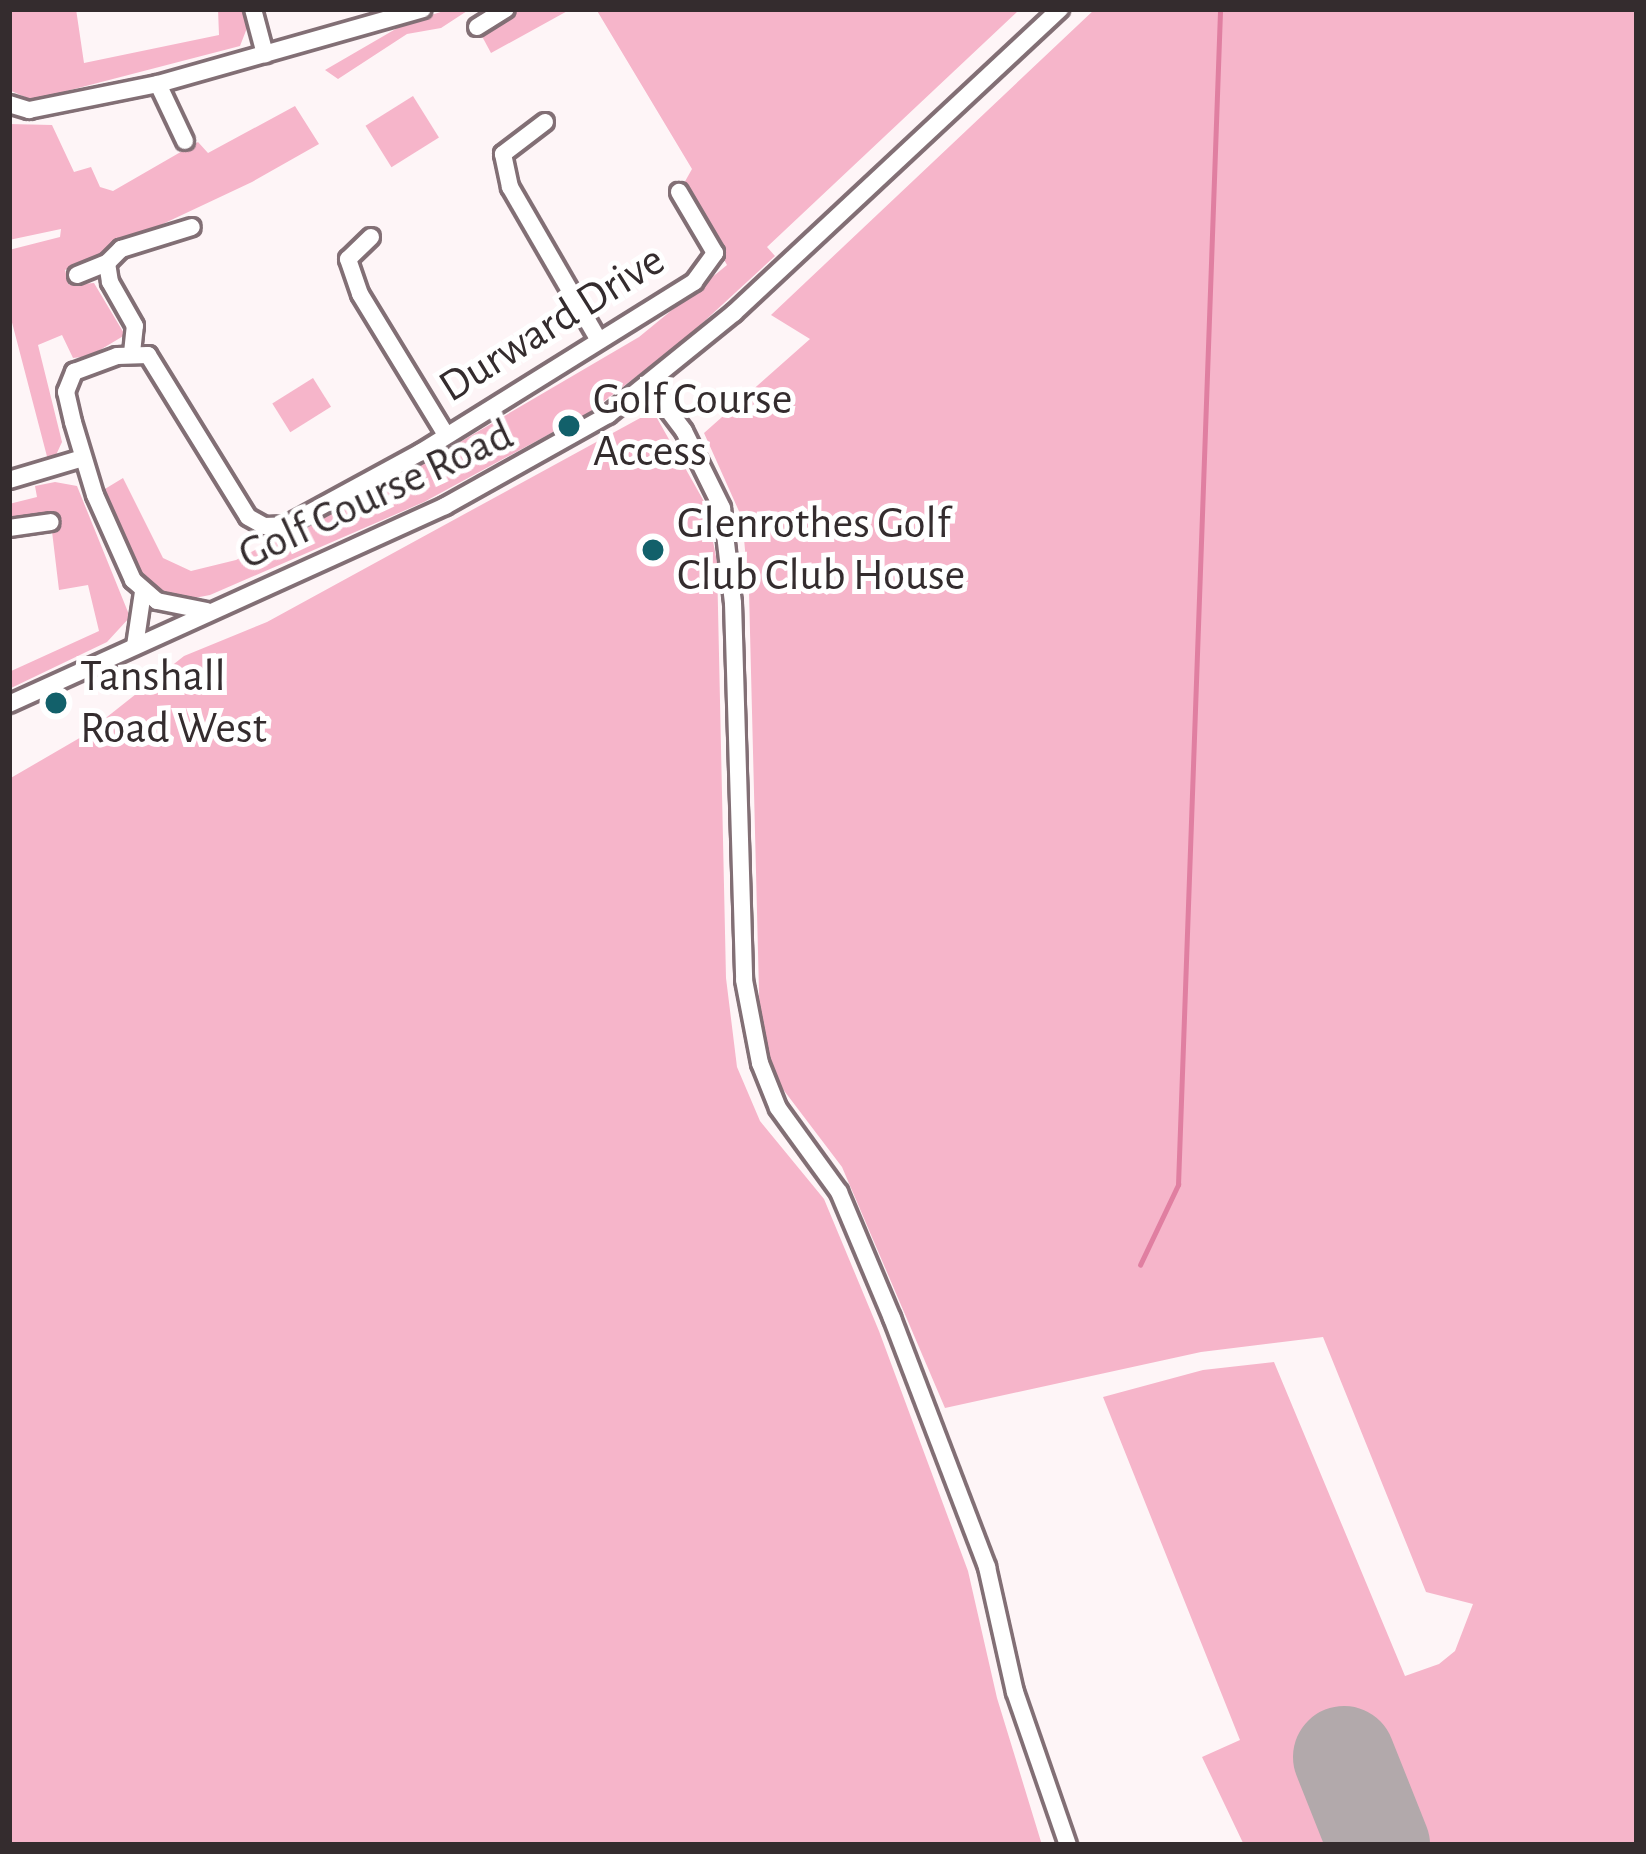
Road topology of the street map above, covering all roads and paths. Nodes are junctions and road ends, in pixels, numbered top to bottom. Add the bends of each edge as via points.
1 (253, 9) edge
2 (423, 9) edge
3 (506, 9) edge
4 (1060, 9) edge
5 (477, 27) dead end
6 (265, 54) junction
7 (158, 84) junction
8 (9, 104) edge
9 (545, 122) dead end
10 (185, 141) dead end
11 (679, 192) dead end
12 (192, 226) dead end
13 (371, 237) dead end
14 (107, 263) junction
15 (77, 275) dead end
16 (598, 339) junction
17 (131, 353) junction
18 (650, 386) junction
19 (445, 433) junction
20 (83, 458) junction
21 (9, 480) edge
22 (51, 522) dead end
23 (9, 528) edge
24 (143, 592) junction
25 (214, 611) junction
26 (135, 646) junction
27 (9, 704) edge
28 (1068, 1845) edge

1 - 6 street
2 - 6 street
3 - 5 street
4 - 18 street, Golf Course Road
6 - 7 street
7 - 8 street via 29,110
7 - 10 street
9 - 16 street via 503,154 510,187
11 - 16 street, Durward Drive via 715,253 694,283
12 - 14 street via 122,249
13 - 19 street via 348,259 360,294
14 - 15 street
14 - 17 street via 135,326
16 - 19 street, Durward Drive
17 - 19 street, Durward Drive via 156,362 240,506 264,526 287,525 336,500
17 - 20 street via 85,366 67,381
18 - 25 street, Golf Course Road via 502,478
18 - 28 street via 684,431 722,508 733,604 744,980 760,1063 778,1108 839,1192 892,1318 987,1567 1015,1692
20 - 21 street
20 - 24 street
22 - 23 street
24 - 25 street via 175,608
24 - 26 street
25 - 26 street, Golf Course Road
26 - 27 street, Golf Course Road

